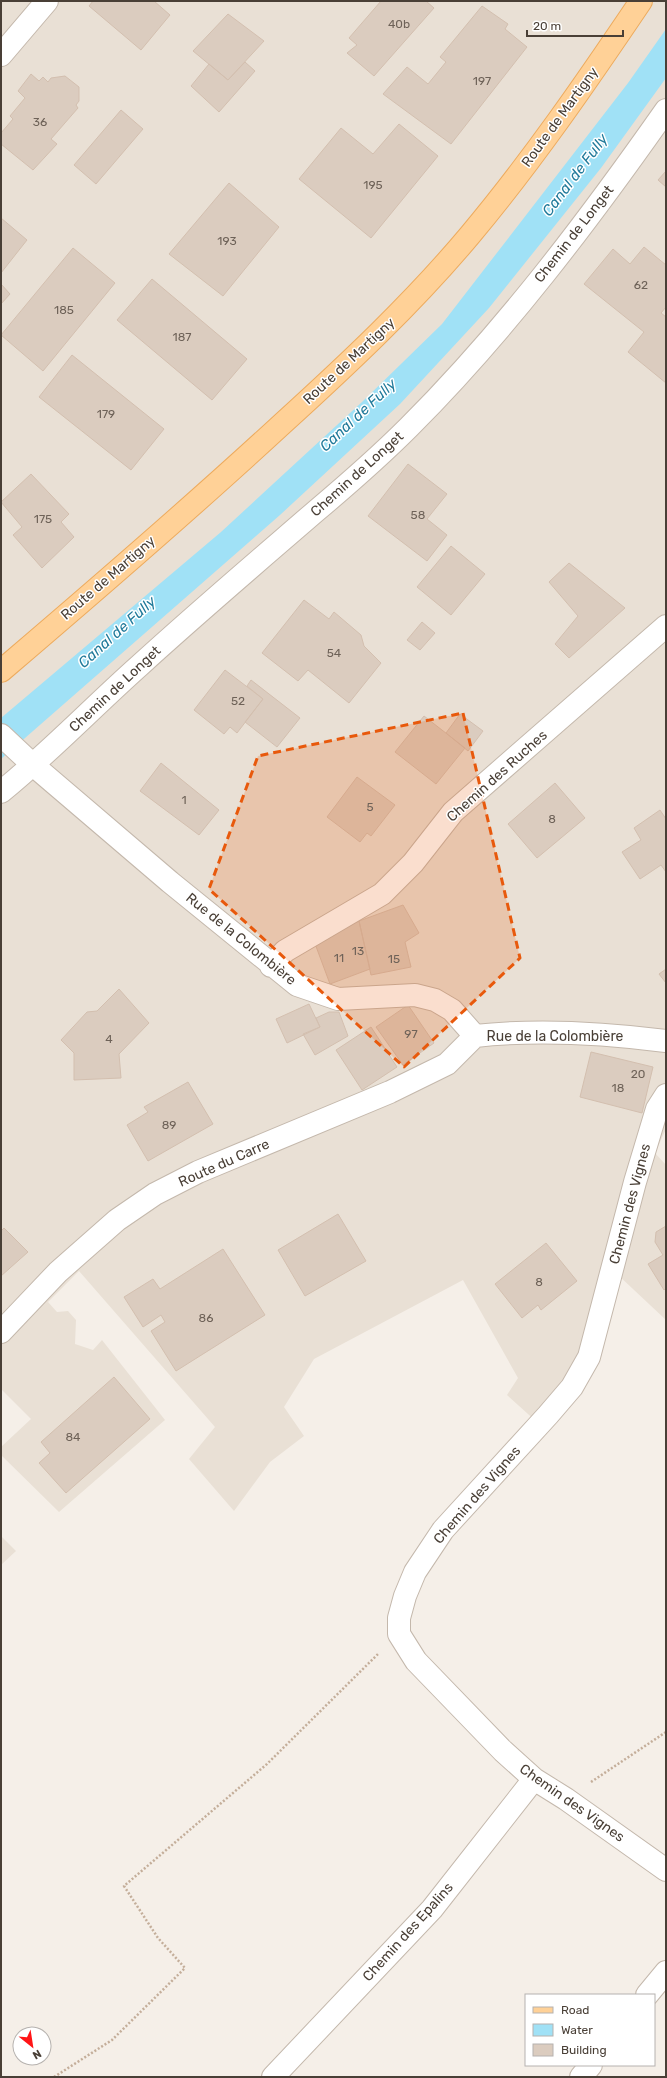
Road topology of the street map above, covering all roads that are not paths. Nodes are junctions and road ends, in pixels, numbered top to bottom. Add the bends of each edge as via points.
1 (47, 1) edge
2 (641, 1) edge
3 (1, 55) edge
4 (666, 110) edge
5 (666, 626) edge
6 (1, 671) edge
7 (1, 735) edge
8 (26, 758) junction
9 (1, 792) edge
10 (271, 966) junction
11 (475, 1036) junction
12 (666, 1041) edge
13 (666, 1094) edge
14 (1, 1332) edge
15 (534, 1779) junction
16 (666, 1870) edge
17 (666, 1972) edge
18 (648, 1994) edge
19 (590, 2066) edge
20 (273, 2077) edge
21 (581, 2077) edge

1 - 3 street
2 - 6 main road, Route de Martigny via 513,182 470,235 392,321 215,486
4 - 8 street, Chemin de Longet via 624,171 543,275 469,364 408,428 139,666
5 - 10 street, Chemin des Ruches via 453,812 413,863 382,894 285,951
7 - 8 street, Rue de la Colombière
8 - 9 street, Chemin de Longet
8 - 10 street, Rue de la Colombière
10 - 11 street, Rue de la Colombière via 297,985 338,999 415,995 435,1000 452,1010
11 - 12 street, Rue de la Colombière via 505,1033 612,1034
11 - 14 street, Route du Carre via 447,1064 198,1172 155,1194 117,1220 58,1272
13 - 15 street, Chemin des Vignes via 657,1109 635,1182 589,1357 572,1387 548,1416 443,1530 415,1572 399,1618 399,1634 416,1661 503,1752
15 - 16 street, Chemin des Vignes
15 - 20 street, Chemin des Epalins via 432,1908
17 - 18 street
19 - 21 street

